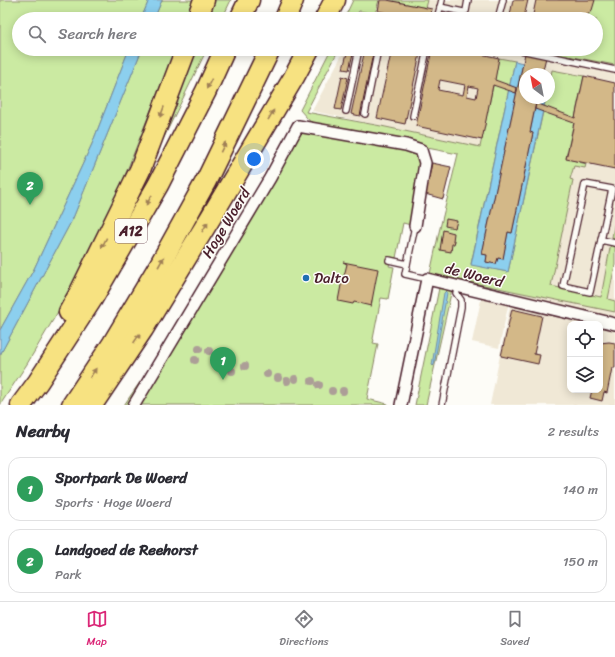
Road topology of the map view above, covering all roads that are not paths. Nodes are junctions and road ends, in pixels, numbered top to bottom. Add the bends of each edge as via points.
1 (204, 0) edge
2 (249, 0) edge
3 (293, 0) edge
4 (335, 0) edge
5 (442, 0) edge
6 (468, 0) edge
7 (503, 0) edge
8 (440, 7) junction
9 (200, 12) edge
10 (243, 12) edge
11 (288, 12) edge
12 (329, 12) edge
13 (439, 12) edge
14 (500, 12) edge
15 (183, 56) edge
16 (223, 56) edge
17 (267, 56) edge
18 (305, 56) edge
19 (358, 56) edge
20 (377, 56) edge
21 (425, 56) edge
22 (549, 56) edge
23 (615, 70) edge
24 (346, 110) dead end
25 (365, 114) dead end
26 (412, 116) dead end
27 (415, 226) joint
28 (601, 240) junction
29 (615, 243) edge
30 (389, 260) dead end
31 (407, 264) junction
32 (427, 279) junction
33 (458, 286) junction
34 (615, 324) edge
35 (14, 405) edge
36 (21, 405) edge
37 (72, 405) edge
38 (92, 405) edge
39 (134, 405) edge
40 (401, 405) edge
41 (442, 405) edge

1 - 9 highway
2 - 10 highway
3 - 11 highway
4 - 12 highway
5 - 8 lane
6 - 8 lane via 466,11 463,12
7 - 14 lane
8 - 13 lane
15 -> 35 highway, A12 via 140,170 79,294
16 -> 36 highway, A12 via 158,185 92,299
37 -> 17 highway, A12 via 113,343 162,260 206,181
38 -> 18 highway via 151,316
19 - 24 lane
20 - 25 lane
21 - 26 lane
22 - 23 lane
27 - 31 lane
27 - 39 street, Hoge Woerd via 426,163 421,150 406,145 298,126 270,178
28 - 28 lane via 612,189 585,184 563,286 590,292
28 - 29 lane
30 - 31 lane
31 - 32 lane via 405,274
32 - 33 street, de Woerd
32 - 40 street, de Woerd
33 - 34 street, de Woerd
33 - 41 lane via 456,293 461,300 461,307

